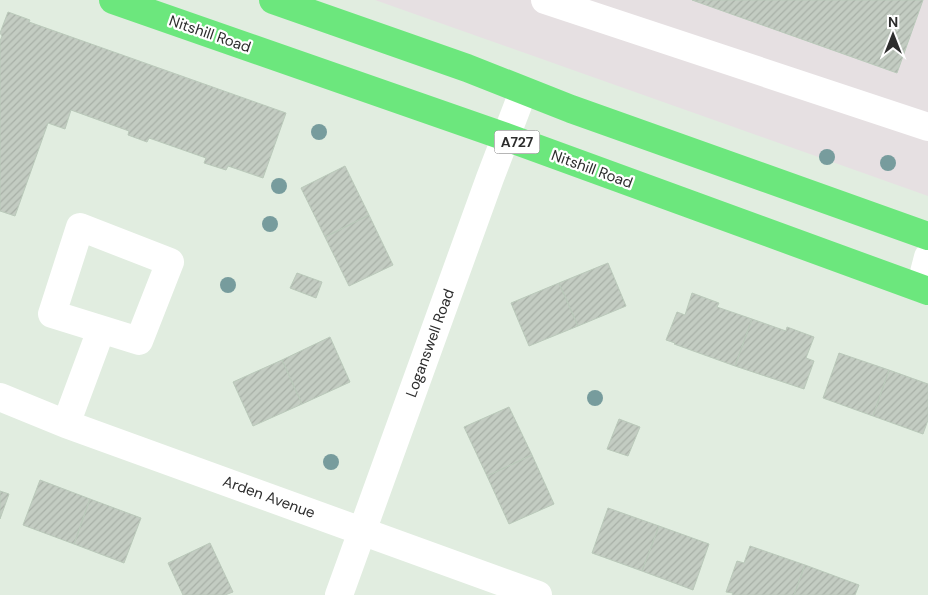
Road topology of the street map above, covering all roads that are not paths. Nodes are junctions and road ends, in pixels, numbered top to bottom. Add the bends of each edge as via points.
1 (113, 0) edge
2 (274, 0) edge
3 (545, 0) edge
4 (523, 92) junction
5 (928, 127) edge
6 (506, 138) junction
7 (928, 236) edge
8 (928, 257) edge
9 (924, 289) edge
10 (101, 330) junction
11 (0, 398) edge
12 (66, 424) junction
13 (362, 531) junction
14 (339, 595) edge
15 (538, 595) edge

1 - 6 main road, Nitshill Road / A727
2 - 4 main road via 467,68
3 - 5 street
4 - 6 street, Loganswell Road
4 - 7 main road
6 - 9 main road, Nitshill Road / A727
6 - 13 street, Loganswell Road
8 - 9 street
10 - 10 street via 52,314 80,227 170,262 139,341
10 - 12 street
11 - 12 street, Arden Avenue
12 - 13 street, Arden Avenue
13 - 14 street, Loganswell Road
13 - 15 street, Arden Avenue

